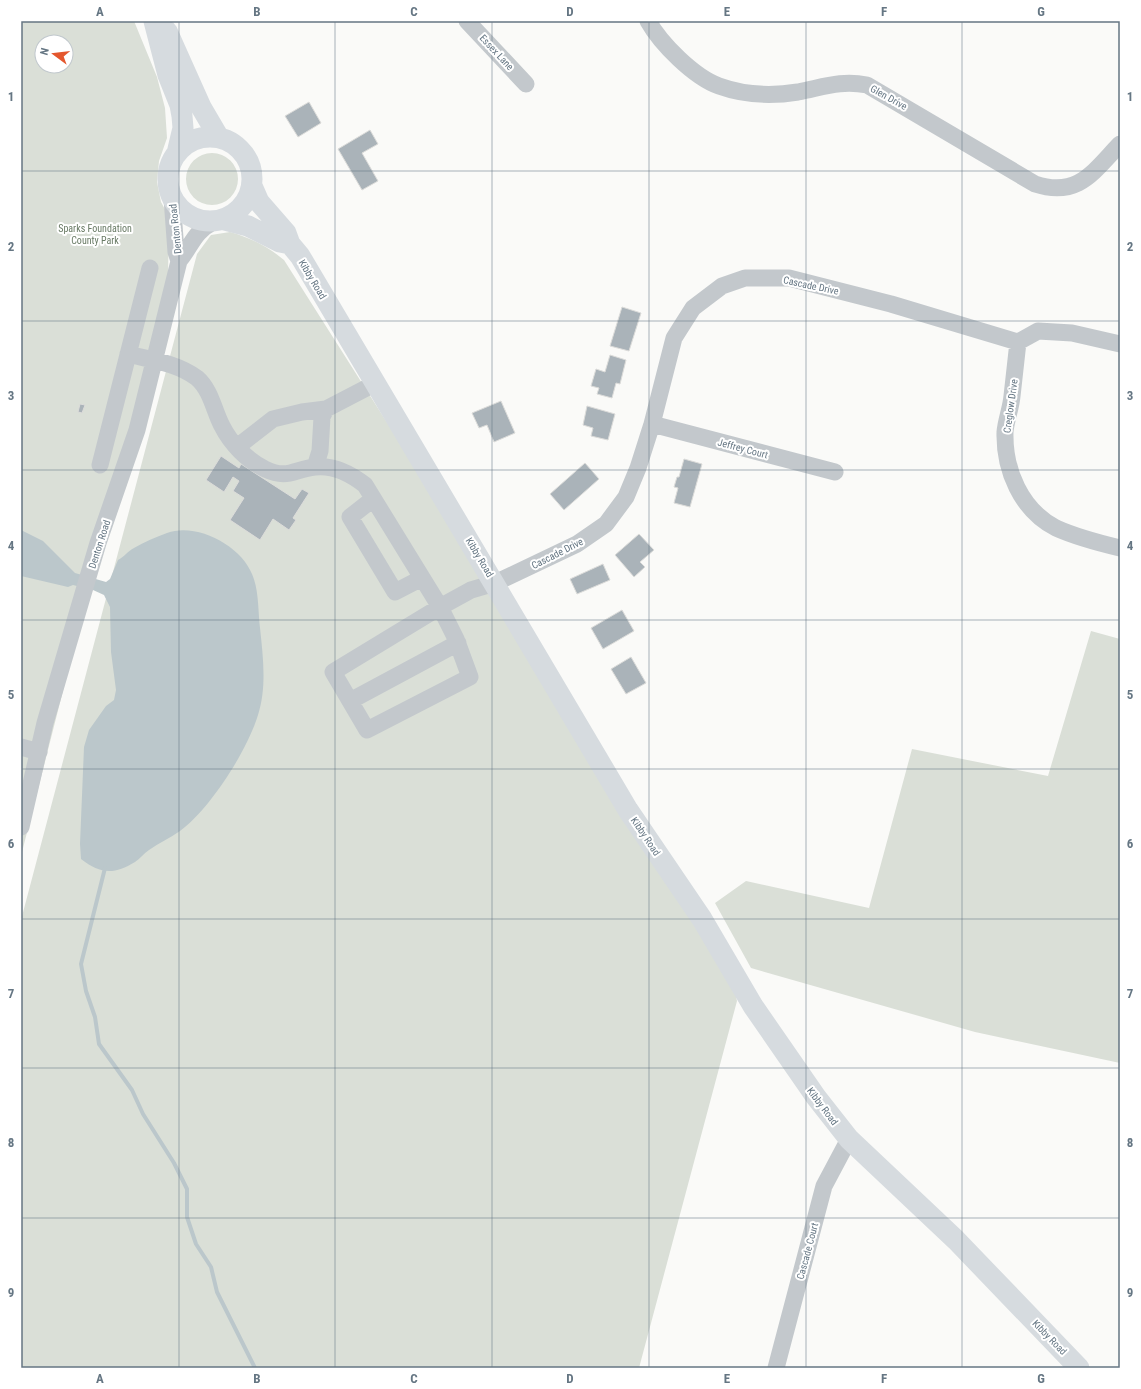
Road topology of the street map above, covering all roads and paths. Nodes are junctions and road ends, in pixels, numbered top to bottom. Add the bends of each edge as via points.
1 (154, 21) edge
2 (162, 21) edge
3 (467, 21) edge
4 (648, 21) edge
5 (526, 84) dead end
6 (218, 136) junction
7 (1120, 144) edge
8 (178, 149) junction
9 (252, 186) junction
10 (172, 198) junction
11 (219, 221) junction
12 (290, 244) junction
13 (179, 261) junction
14 (150, 268) dead end
15 (1018, 342) junction
16 (1120, 344) edge
17 (128, 354) junction
18 (154, 361) junction
19 (376, 383) junction
20 (326, 409) junction
21 (652, 424) junction
22 (237, 447) junction
23 (100, 465) dead end
24 (315, 467) junction
25 (835, 472) dead end
26 (374, 499) junction
27 (1120, 548) edge
28 (422, 578) junction
29 (495, 583) junction
30 (440, 607) junction
31 (458, 643) junction
32 (350, 701) junction
33 (21, 747) edge
34 (39, 752) junction
35 (21, 827) edge
36 (849, 1139) junction
37 (776, 1368) edge
38 (1079, 1368) edge

1 - 8 main road via 182,116 183,128
2 - 6 main road via 201,107
3 - 5 street, Essex Lane
4 - 7 street, Glen Drive via 660,39 691,68 719,86 758,94 799,92 852,82 868,85 1035,184 1049,188 1069,187 1085,180
6 - 8 main road via 206,135 196,138
6 - 9 main road via 239,149 248,161 252,173
8 - 10 main road via 168,168
9 - 11 main road via 244,206
9 - 12 main road, Kibby Road via 259,202 286,233
10 - 11 main road via 193,218
10 - 13 street, Denton Road
11 - 12 main road via 248,226 280,242
11 - 13 street, Denton Road via 202,228
12 - 19 main road, Kibby Road via 300,256
13 - 18 street, Denton Road
14 - 17 street
15 - 16 street via 1038,331 1072,333
15 - 21 street, Cascade Drive via 891,304 789,278 745,278 722,286 693,308 674,338
15 - 27 street, Creglow Drive via 1012,398 1005,431 1006,455 1013,484 1033,511 1056,528
17 - 18 street
17 - 23 street
18 - 22 street via 178,366 198,379 209,396 222,427
18 - 34 street, Denton Road via 137,430 78,609
19 - 20 street
19 - 29 main road, Kibby Road
20 - 22 street via 273,419
20 - 24 street via 322,416 320,451
21 - 25 street, Jeffrey Court
21 - 29 street, Cascade Drive via 626,497 606,524 577,544
22 - 24 street via 264,468 278,474
24 - 26 street via 334,469 354,476
26 - 28 street
26 - 28 street via 350,517 395,592
28 - 30 street
29 - 30 street, Cascade Drive via 471,590
29 - 36 main road, Kibby Road via 628,810 702,919 753,1006
30 - 31 street
30 - 32 street, Cascade Drive via 333,672
31 - 32 street
31 - 32 street via 470,677 367,730
33 - 34 street
34 - 35 street, Denton Road
36 - 37 street, Cascade Court via 824,1186
36 - 38 main road, Kibby Road via 956,1240

